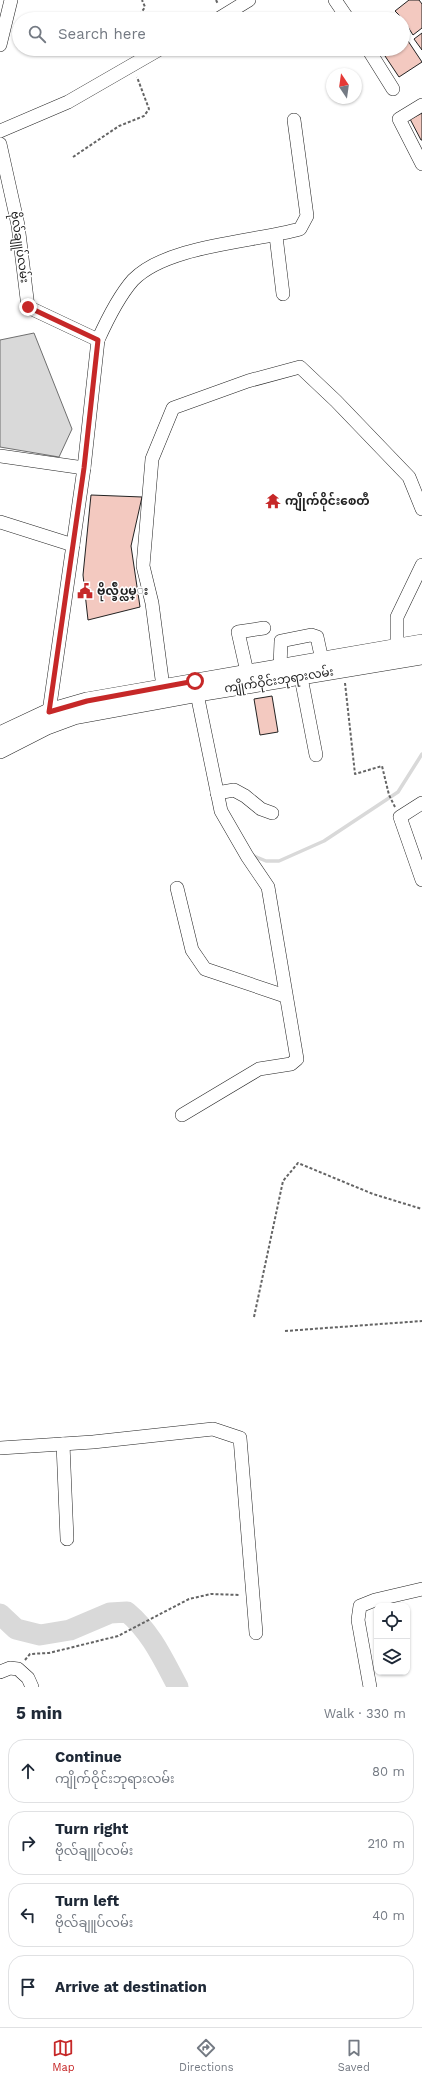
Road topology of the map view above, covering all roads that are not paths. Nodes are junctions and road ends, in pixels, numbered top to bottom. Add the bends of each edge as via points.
1 (11, 0) edge
2 (249, 0) edge
3 (335, 0) edge
4 (229, 12) edge
5 (343, 12) edge
6 (0, 45) edge
7 (147, 56) edge
8 (372, 56) edge
9 (393, 89) dead end
10 (422, 105) edge
11 (294, 120) dead end
12 (0, 131) edge
13 (0, 144) edge
14 (422, 164) edge
15 (276, 236) junction
16 (283, 294) dead end
17 (98, 340) junction
18 (0, 456) edge
19 (84, 468) junction
20 (422, 509) edge
21 (0, 522) edge
22 (73, 545) junction
23 (422, 565) edge
24 (264, 628) dead end
25 (422, 643) edge
26 (398, 647) junction
27 (422, 656) edge
28 (322, 660) junction
29 (280, 667) junction
30 (300, 670) junction
31 (247, 672) junction
32 (163, 687) junction
33 (197, 694) junction
34 (49, 712) junction
35 (0, 735) edge
36 (0, 750) edge
37 (316, 755) dead end
38 (218, 793) junction
39 (422, 803) edge
40 (272, 813) dead end
41 (422, 880) edge
42 (177, 888) dead end
43 (285, 996) junction
44 (182, 1115) dead end
45 (63, 1444) junction
46 (0, 1448) edge
47 (67, 1539) dead end
48 (422, 1589) edge
49 (256, 1633) dead end
50 (0, 1672) edge
51 (32, 1687) edge
52 (370, 1687) edge

1 - 6 street
2 - 4 street
3 - 5 street
7 - 12 street via 68,102
8 - 9 street
10 - 14 street via 399,119
11 - 15 street via 307,216 300,229
13 - 17 street, ဗိုလ်ချူပ်လမ်း via 18,226 28,307
15 - 16 street
15 - 17 street via 185,253 160,262 134,280 110,315
17 - 19 street
18 - 19 street
19 - 22 street
20 - 32 street via 409,477 336,401 300,368 248,380 173,408 152,459 143,566 152,602
21 - 22 street
22 - 34 street
23 - 26 street via 396,617
24 - 31 street via 238,632
25 - 26 main road, ကျိုက်ဝိုင်းဘုရားလမ်း
26 - 28 main road, ကျိုက်ဝိုင်းဘုရားလမ်း
27 - 30 main road, ကျိုက်ဝိုင်းဘုရားလမ်း via 343,670
28 - 29 street via 317,637 311,635 281,640
28 - 30 main road, ကျိုက်ဝိုင်းဘုရားလမ်း
29 - 30 main road, ကျိုက်ဝိုင်းဘုရားလမ်း
29 - 31 main road, ကျိုက်ဝိုင်းဘုရားလမ်း
30 - 33 main road, ကျိုက်ဝိုင်းဘုရားလမ်း
30 - 37 street
31 - 32 main road, ကျိုက်ဝိုင်းဘုရားလမ်း
32 - 34 main road, ကျိုက်ဝိုင်းဘုရားလမ်း via 87,701
33 - 36 main road, ကျိုက်ဝိုင်းဘုရားလမ်း via 74,716 47,726
33 - 38 street
34 - 35 main road, ကျိုက်ဝိုင်းဘုရားလမ်း
38 - 40 street via 234,790
38 - 43 street via 221,811 268,887
39 - 41 street via 400,817
42 - 43 street via 192,950 205,969
43 - 44 street via 296,1061 259,1069
45 - 46 street
45 - 47 street
45 - 49 street via 213,1429 240,1438
48 - 52 street via 360,1606 358,1620
50 - 51 street via 10,1668 18,1669 28,1678

